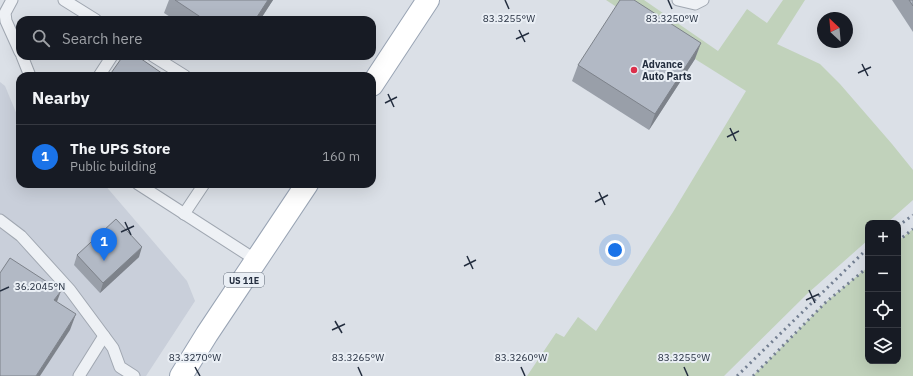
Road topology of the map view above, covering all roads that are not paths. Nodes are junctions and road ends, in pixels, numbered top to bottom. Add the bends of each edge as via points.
1 (12, 0) edge
2 (64, 0) edge
3 (428, 0) edge
4 (678, 0) edge
5 (703, 0) edge
6 (90, 16) edge
7 (16, 43) edge
8 (24, 60) edge
9 (109, 60) edge
10 (159, 60) edge
11 (28, 72) edge
12 (102, 72) edge
13 (179, 72) edge
14 (376, 79) edge
15 (144, 188) edge
16 (201, 188) edge
17 (304, 188) edge
18 (184, 214) junction
19 (0, 220) edge
20 (256, 260) junction
21 (104, 336) junction
22 (79, 376) edge
23 (134, 376) edge
24 (182, 376) edge

1 - 7 lane via 5,13
2 - 6 lane
3 - 14 main road
4 - 5 lane via 695,4
8 - 11 lane
9 - 12 lane
10 - 13 lane
15 - 18 lane
16 - 18 lane
17 - 20 main road, US 11E
18 - 20 lane
19 - 21 lane via 21,236 70,290
20 - 24 main road, US 11E
21 - 22 lane
21 - 23 lane via 113,348 120,367

